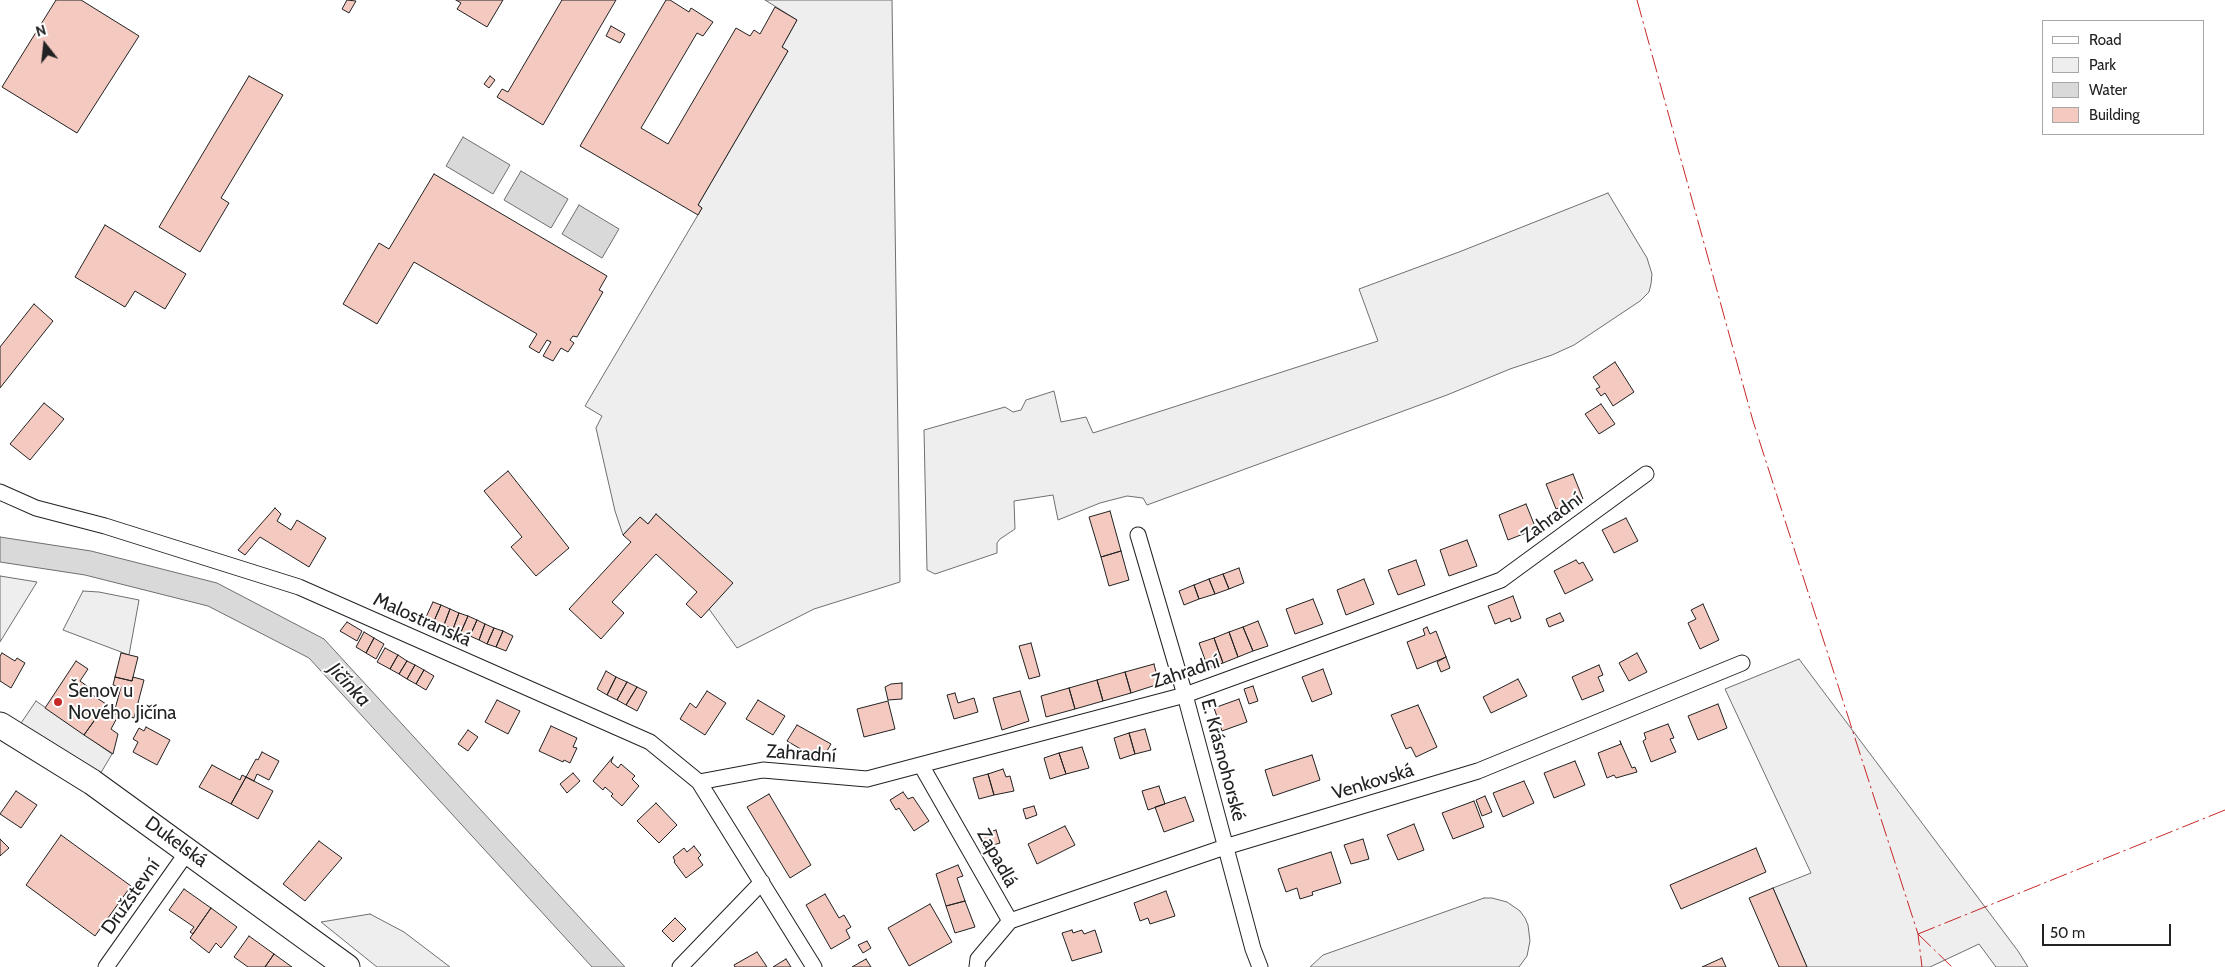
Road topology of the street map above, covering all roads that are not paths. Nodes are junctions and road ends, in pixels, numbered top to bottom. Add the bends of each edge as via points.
1 (1646, 474) dead end
2 (0, 492) edge
3 (1138, 535) dead end
4 (1742, 663) dead end
5 (1185, 695) junction
6 (0, 725) edge
7 (922, 765) junction
8 (699, 782) junction
9 (1225, 847) junction
10 (188, 851) junction
11 (762, 882) junction
12 (1010, 921) junction
13 (106, 967) edge
14 (347, 967) edge
15 (680, 967) edge
16 (814, 967) edge
17 (977, 967) edge
18 (1260, 967) edge

1 - 5 street, Zahradní via 1501,580
2 - 8 street, Malostranská via 36,508 105,526 299,587 650,742
3 - 5 street, E. Krásnohorské
4 - 9 street, Venkovská via 1478,771
5 - 7 street, Zahradní
5 - 9 street, E. Krásnohorské
6 - 10 main road, Dukelská via 92,782
7 - 8 street, Zahradní via 868,779 763,770
7 - 12 street, Zapadlá
8 - 11 street, Malostranská
9 - 12 street, Venkovská
9 - 18 street, E. Krásnohorské
10 - 13 street, Družstevní
10 - 14 main road, Dukelská
11 - 15 street
11 - 16 street, Malostranská
12 - 17 street via 978,959

